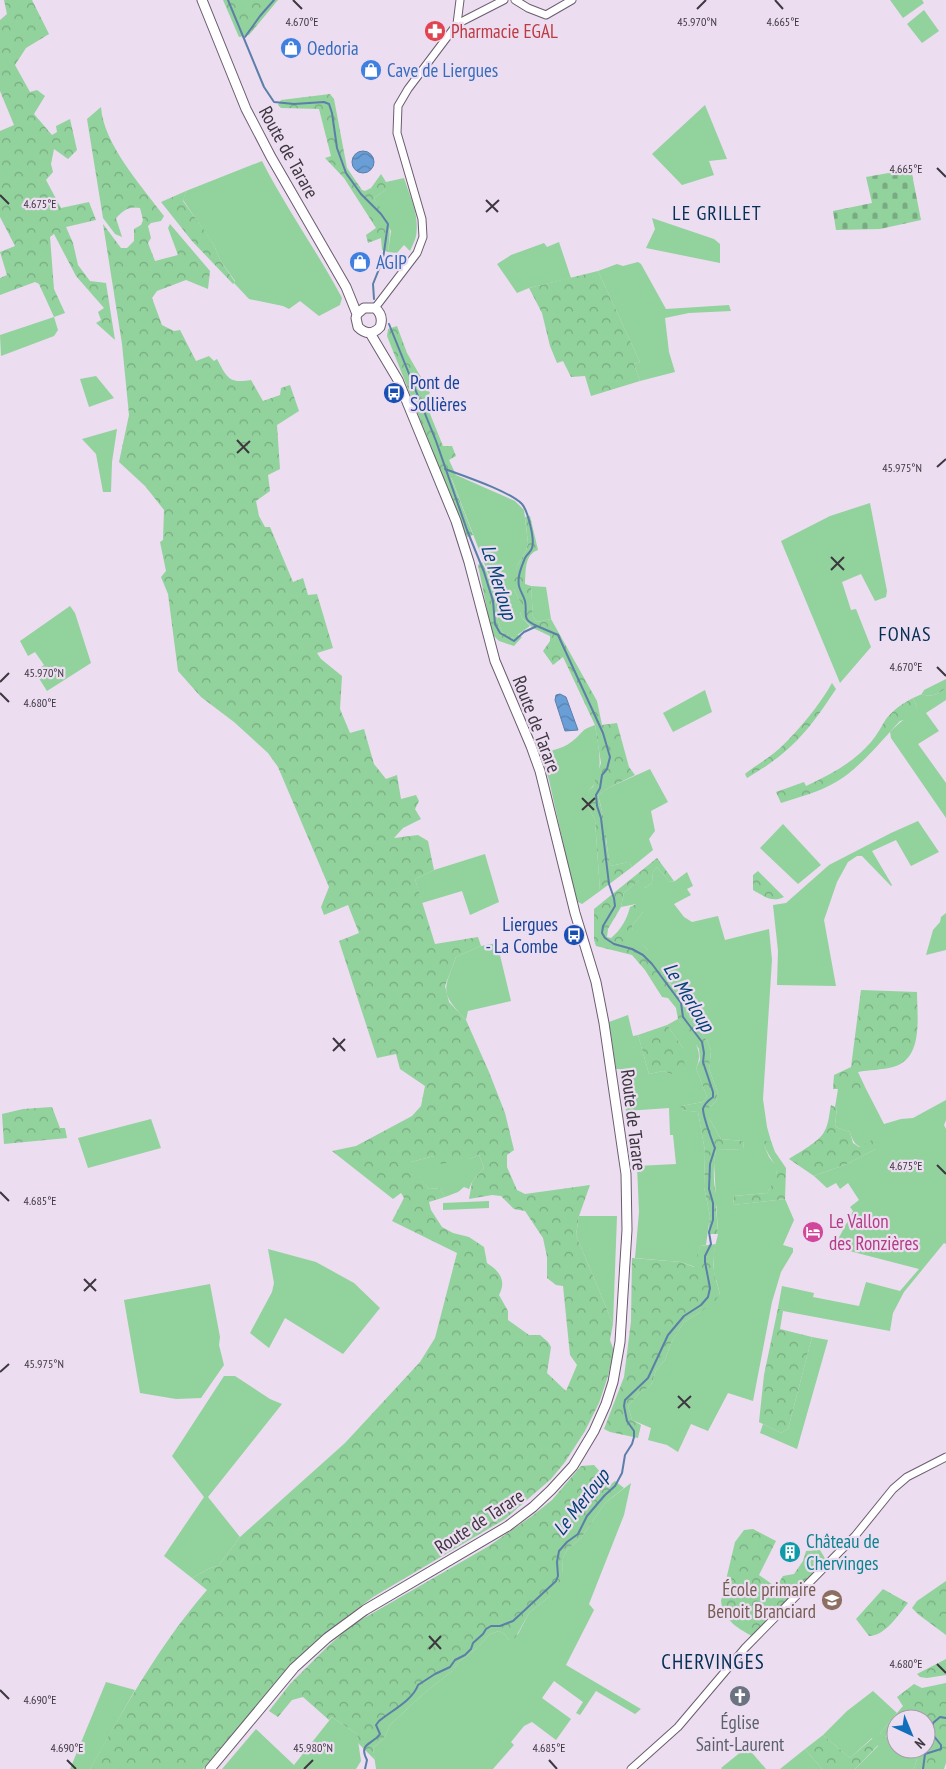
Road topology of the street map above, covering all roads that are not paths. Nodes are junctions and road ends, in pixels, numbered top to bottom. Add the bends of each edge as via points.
1 (202, 0) edge
2 (460, 0) edge
3 (504, 0) edge
4 (515, 0) edge
5 (572, 0) edge
6 (457, 24) junction
7 (346, 287) junction
8 (370, 308) junction
9 (357, 314) junction
10 (374, 331) junction
11 (946, 1457) edge
12 (210, 1769) edge
13 (631, 1769) edge

1 - 7 main road, Route de Tarare via 250,117
2 - 6 street
3 - 6 street
4 - 5 street via 546,15
6 - 8 street via 398,106 397,134 422,218 423,237 417,253
7 - 8 main road
7 - 9 main road, Route de Tarare
8 - 9 main road
8 - 10 main road via 382,318 382,323
9 - 10 main road via 358,327 365,332
10 - 12 main road, Route de Tarare via 398,380 456,521 495,661 531,746 545,792 574,913 596,982 626,1174 627,1230 620,1342 613,1382 594,1431 573,1466 551,1490 508,1526 365,1610 327,1638 294,1668
11 - 13 street via 907,1477 894,1489 855,1536 745,1648 678,1727

